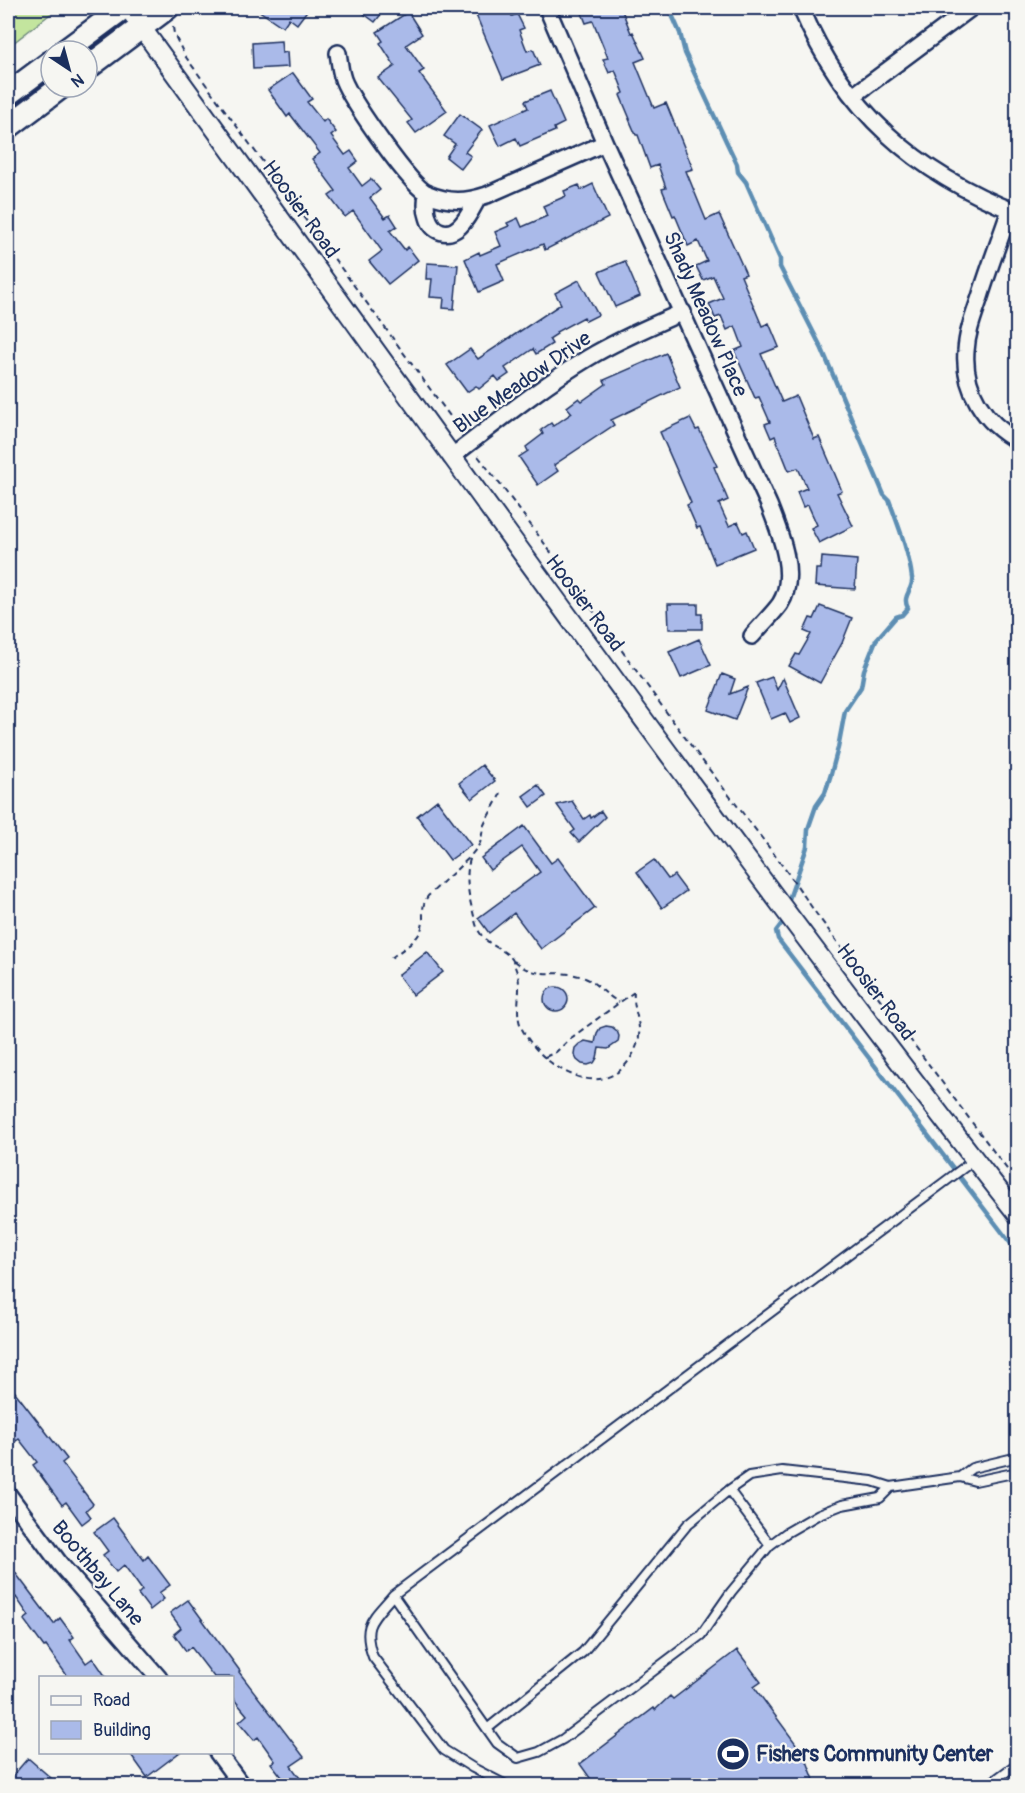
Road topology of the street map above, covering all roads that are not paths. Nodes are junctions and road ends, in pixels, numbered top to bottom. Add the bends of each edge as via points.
1 (123, 8) edge
2 (129, 8) edge
3 (547, 8) edge
4 (801, 8) edge
5 (971, 8) edge
6 (170, 16) edge
7 (141, 27) junction
8 (81, 39) edge
9 (338, 53) dead end
10 (99, 59) edge
11 (39, 71) edge
12 (8, 94) edge
13 (853, 96) junction
14 (45, 99) edge
15 (8, 127) edge
16 (605, 143) junction
17 (426, 193) junction
18 (478, 198) junction
19 (1014, 212) edge
20 (683, 312) junction
21 (1017, 417) edge
22 (1014, 439) edge
23 (451, 458) junction
24 (752, 636) dead end
25 (975, 1160) junction
26 (1017, 1215) edge
27 (1017, 1457) edge
28 (1017, 1472) edge
29 (960, 1477) junction
30 (891, 1487) junction
31 (729, 1490) junction
32 (8, 1494) edge
33 (770, 1545) junction
34 (393, 1594) junction
35 (158, 1676) edge
36 (487, 1730) junction
37 (219, 1754) edge
38 (1017, 1763) edge
39 (242, 1785) edge
40 (508, 1785) edge
41 (987, 1785) edge

1 - 8 main road
2 - 7 street, Hoosier Road
3 - 16 street, Shady Meadow Place
4 - 13 street via 829,63
5 - 13 street
6 - 7 main road
7 - 10 main road
7 - 23 street, Hoosier Road
9 - 17 street via 343,82 364,116 413,182
11 - 12 main road
13 - 19 street via 919,162 957,186
14 - 15 main road
16 - 18 street
16 - 20 street, Shady Meadow Place
17 - 18 street via 466,202
17 - 18 street via 428,218 434,228 449,233 459,227
19 - 22 street via 968,335 966,371 978,405 992,423
20 - 23 street, Blue Meadow Drive via 590,357
20 - 24 street, Shady Meadow Place via 784,542 784,594
21 - 22 lane
23 - 25 street, Hoosier Road via 698,795
25 - 26 street, Hoosier Road
25 - 34 lane
27 - 29 lane via 972,1467
28 - 29 lane via 975,1481
29 - 30 lane
30 - 31 lane via 872,1481 782,1471 750,1476
30 - 33 lane via 880,1498 819,1514
31 - 33 lane
31 - 36 lane via 688,1524 583,1652
32 - 35 street, Boothbay Lane via 60,1563
33 - 36 lane via 701,1635 563,1739 518,1758
34 - 36 lane
34 - 40 lane via 369,1624 367,1641 373,1657 444,1750
37 - 39 street
38 - 41 lane

